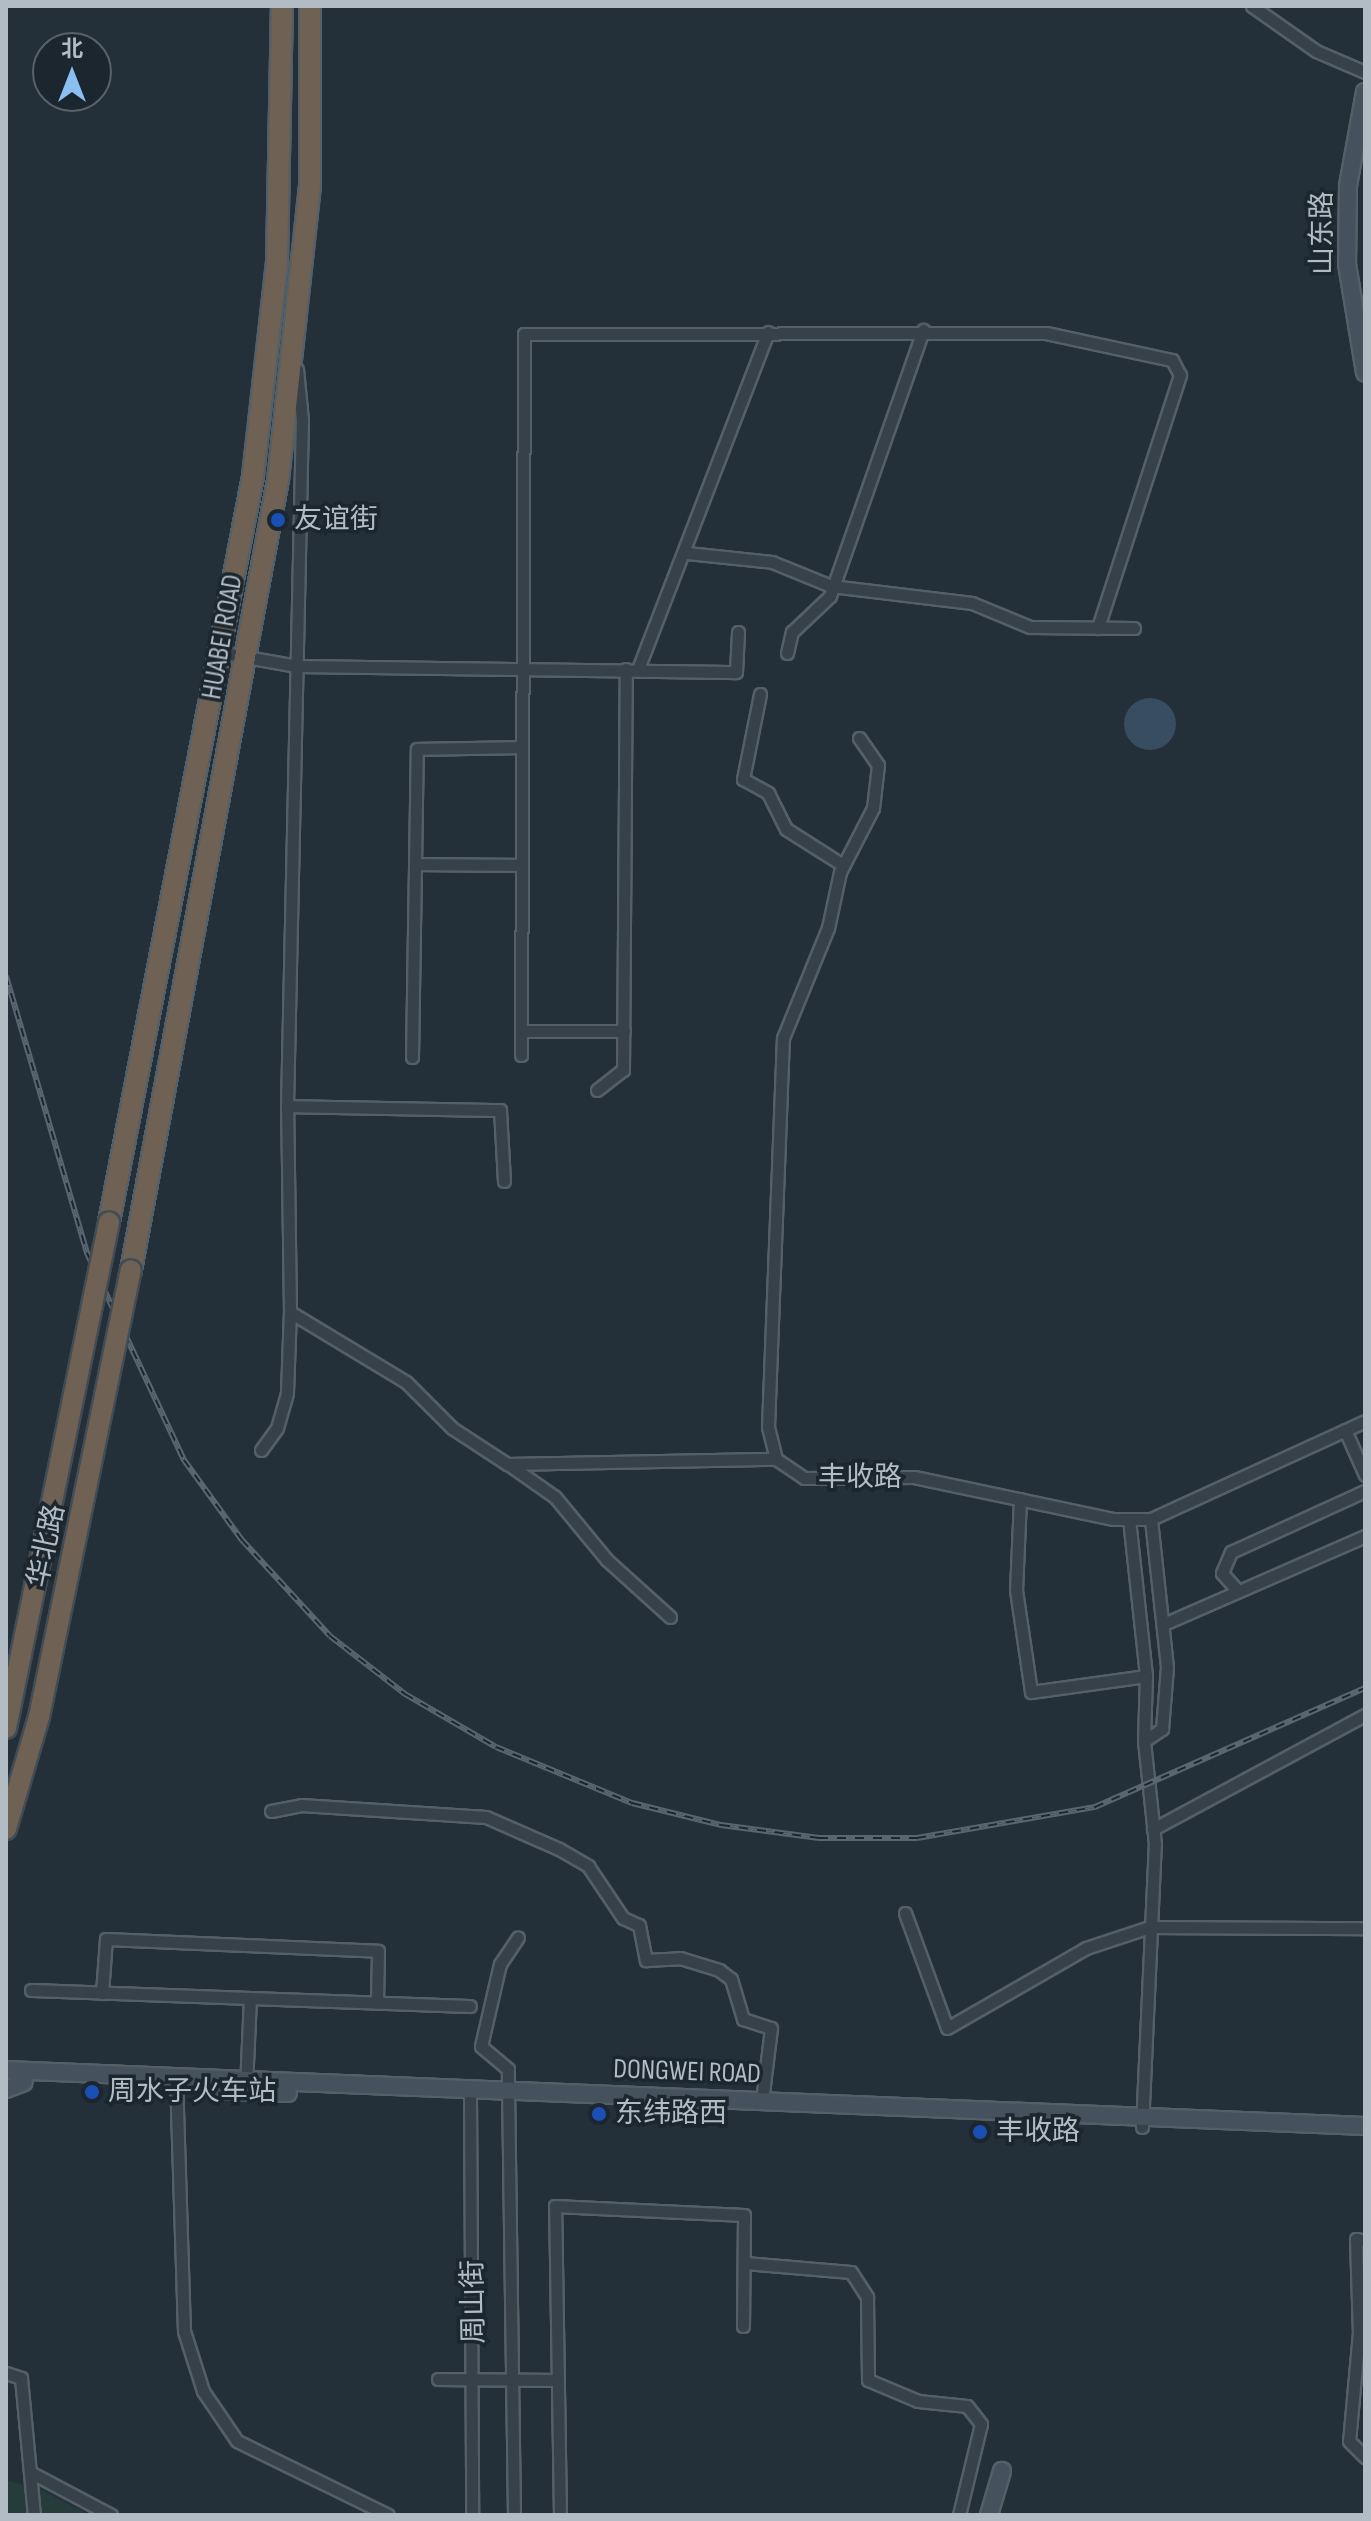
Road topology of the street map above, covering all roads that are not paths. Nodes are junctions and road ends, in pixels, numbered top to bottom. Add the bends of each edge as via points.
1 (282, 6) edge
2 (310, 6) edge
3 (1252, 6) edge
4 (1365, 72) edge
5 (1365, 92) edge
6 (923, 330) junction
7 (768, 332) junction
8 (294, 349) junction
9 (1365, 373) edge
10 (687, 553) junction
11 (831, 586) junction
12 (1098, 628) junction
13 (1134, 628) dead end
14 (738, 632) dead end
15 (224, 653) junction
16 (787, 653) dead end
17 (248, 657) junction
18 (297, 666) junction
19 (521, 669) junction
20 (632, 669) junction
21 (760, 694) dead end
22 (859, 738) dead end
23 (521, 747) junction
24 (415, 864) junction
25 (521, 865) junction
26 (843, 865) junction
27 (521, 1031) junction
28 (624, 1031) junction
29 (521, 1055) dead end
30 (412, 1057) dead end
31 (597, 1090) dead end
32 (287, 1106) junction
33 (504, 1181) dead end
34 (109, 1222) joint
35 (131, 1270) joint
36 (290, 1312) junction
37 (1365, 1421) edge
38 (1345, 1430) junction
39 (261, 1450) dead end
40 (776, 1459) junction
41 (507, 1464) junction
42 (1365, 1475) edge
43 (1365, 1491) edge
44 (1020, 1499) junction
45 (1129, 1519) junction
46 (1151, 1519) junction
47 (1365, 1536) edge
48 (1238, 1591) junction
49 (670, 1617) dead end
50 (1166, 1623) junction
51 (1146, 1676) junction
52 (1365, 1715) edge
53 (6, 1728) edge
54 (1144, 1741) junction
55 (271, 1811) dead end
56 (6, 1829) edge
57 (1153, 1829) junction
58 (905, 1913) dead end
59 (1150, 1927) junction
60 (1365, 1928) edge
61 (518, 1937) dead end
62 (31, 1990) dead end
63 (102, 1993) junction
64 (250, 1998) junction
65 (377, 2003) junction
66 (470, 2006) dead end
67 (6, 2070) edge
68 (6, 2082) edge
69 (24, 2082) junction
70 (176, 2083) junction
71 (246, 2086) junction
72 (6, 2089) edge
73 (470, 2095) junction
74 (509, 2096) junction
75 (762, 2101) junction
76 (1142, 2122) junction
77 (1365, 2126) edge
78 (1365, 2136) edge
79 (1365, 2241) edge
80 (745, 2263) junction
81 (743, 2326) dead end
82 (6, 2373) edge
83 (438, 2379) dead end
84 (475, 2380) junction
85 (513, 2380) junction
86 (555, 2380) junction
87 (1365, 2457) edge
88 (1002, 2471) dead end
89 (30, 2472) junction
90 (34, 2515) edge
91 (111, 2515) edge
92 (388, 2515) edge
93 (472, 2515) edge
94 (514, 2515) edge
95 (560, 2515) edge
96 (959, 2515) edge
97 (989, 2515) edge

1 - 15 highway, HUABEI ROAD via 277,263
2 - 8 highway, HUABEI ROAD via 310,186
3 - 4 street via 1316,51
5 - 9 main road, 山东路 via 1348,186 1347,264
6 - 7 street
6 - 11 street
6 - 12 street via 1102,340 1178,367
7 - 10 street
7 - 19 street via 524,334
8 - 17 highway, HUABEI ROAD
8 - 18 street via 302,420
10 - 11 street via 772,562
10 - 20 street
11 - 12 street via 972,603 1030,627
11 - 16 street via 792,632
12 - 13 street
14 - 20 street via 736,672
15 - 17 street
15 - 34 highway, HUABEI ROAD
17 - 18 street
17 - 35 highway, HUABEI ROAD
18 - 19 street
18 - 32 street
19 - 20 street
19 - 23 street
20 - 28 street
21 - 26 street via 743,779 768,793 786,829
22 - 26 street via 874,753 880,781
23 - 24 street via 417,749
23 - 25 street
24 - 25 street
24 - 30 street
25 - 27 street
26 - 40 street via 828,928 783,1038 768,1427
27 - 28 street
27 - 29 street
28 - 31 street via 623,1070 612,1086
32 - 33 street via 500,1110
32 - 36 street
34 - 53 highway, 华北路, bridge
35 - 56 highway, 华北路, bridge via 39,1717
36 - 39 street via 287,1392 277,1428
36 - 41 street via 406,1382 452,1428
37 - 38 street, 丰收路
38 - 42 street
38 - 46 street, 丰收路
40 - 41 street, 丰收路
40 - 44 street, 丰收路 via 804,1478 914,1477
41 - 49 street via 555,1497 607,1560
43 - 48 street via 1231,1552 1222,1573
44 - 45 street, 丰收路
44 - 51 street via 1016,1590 1031,1692
45 - 46 street, 丰收路
45 - 51 street
46 - 50 street
47 - 48 street
48 - 50 street
50 - 54 street via 1162,1729
51 - 54 street
52 - 57 street
54 - 57 street
55 - 75 street via 301,1805 471,1815 588,1866 623,1918 639,1925 646,1960 680,1958 719,1970 731,1979 743,2019 771,2028
57 - 59 street
58 - 59 street via 947,2028 1086,1948
59 - 60 street
59 - 76 street
61 - 74 street via 500,1964 481,2046 508,2069
62 - 63 street
63 - 64 street
63 - 65 street via 106,1939 378,1951
64 - 65 street
64 - 71 street
65 - 66 street
67 - 70 main road, DONGWEI ROAD
68 - 69 main road, DONGWEI ROAD
69 - 70 main road, DONGWEI ROAD
69 - 72 main road
70 - 71 main road, DONGWEI ROAD
70 - 92 street via 184,2331 203,2391 249,2449
71 - 73 main road, DONGWEI ROAD
73 - 74 main road, DONGWEI ROAD
73 - 84 street, 周山街
74 - 75 main road, DONGWEI ROAD
74 - 76 main road, DONGWEI ROAD
74 - 85 street, 周山街
75 - 76 main road, DONGWEI ROAD
76 - 77 main road, DONGWEI ROAD
76 - 78 main road, DONGWEI ROAD
79 - 87 street via 1356,2239 1359,2332 1349,2441
80 - 81 street
80 - 86 street via 746,2220 738,2212 555,2206
80 - 96 street via 851,2272 867,2297 868,2380 918,2401 967,2406 981,2424
82 - 89 street via 21,2378
83 - 84 street
84 - 85 street
84 - 93 street, 周山街
85 - 86 street
85 - 94 street, 周山街
86 - 95 street
88 - 97 main road
89 - 90 street
89 - 91 street

